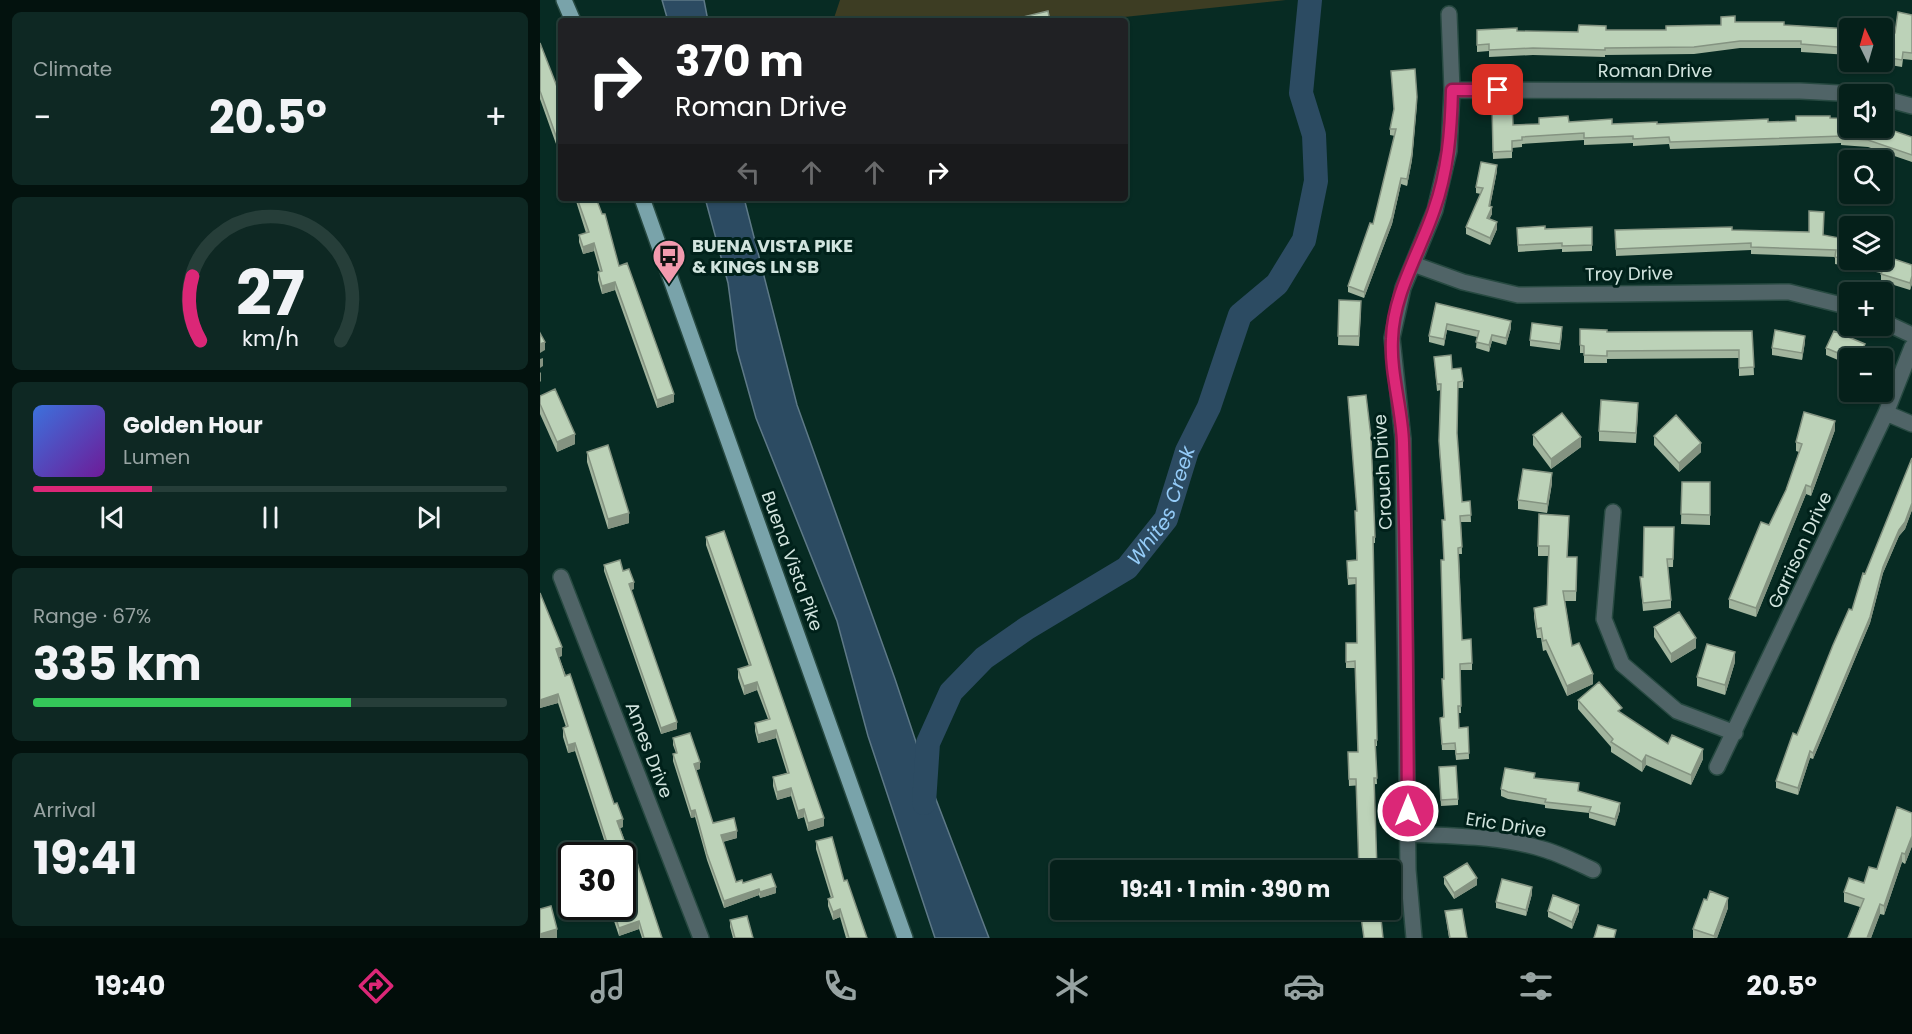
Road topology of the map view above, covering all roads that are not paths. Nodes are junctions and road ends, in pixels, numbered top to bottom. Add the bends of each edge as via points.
1 (564, 0) edge
2 (1449, 14) dead end
3 (572, 18) edge
4 (1452, 90) junction
5 (1839, 93) edge
6 (1893, 101) edge
7 (1912, 106) edge
8 (643, 201) edge
9 (1413, 264) junction
10 (1839, 304) edge
11 (1893, 326) edge
12 (1912, 335) edge
13 (1912, 347) edge
14 (1886, 413) junction
15 (1912, 424) edge
16 (1612, 512) dead end
17 (561, 577) dead end
18 (1736, 733) junction
19 (1717, 767) dead end
20 (1408, 834) junction
21 (1593, 870) dead end
22 (701, 938) edge
23 (905, 938) edge
24 (1414, 938) edge

1 - 3 main road
2 - 4 street, Crouch Drive
4 - 5 street, Roman Drive
4 - 9 street, Crouch Drive via 1444,176
6 - 7 street
8 - 23 main road, Buena Vista Pike
9 - 10 street, Troy Drive via 1463,282 1518,295 1789,292
9 - 20 street, Crouch Drive via 1403,288 1392,338 1403,439
11 - 12 street
13 - 14 street, Garrison Drive
14 - 15 street
14 - 18 street, Garrison Drive
16 - 18 street via 1604,619 1622,664 1677,711
17 - 22 street, Ames Drive
18 - 19 street, Garrison Drive
20 - 21 street, Eric Drive via 1519,844
20 - 24 street, Crouch Drive

